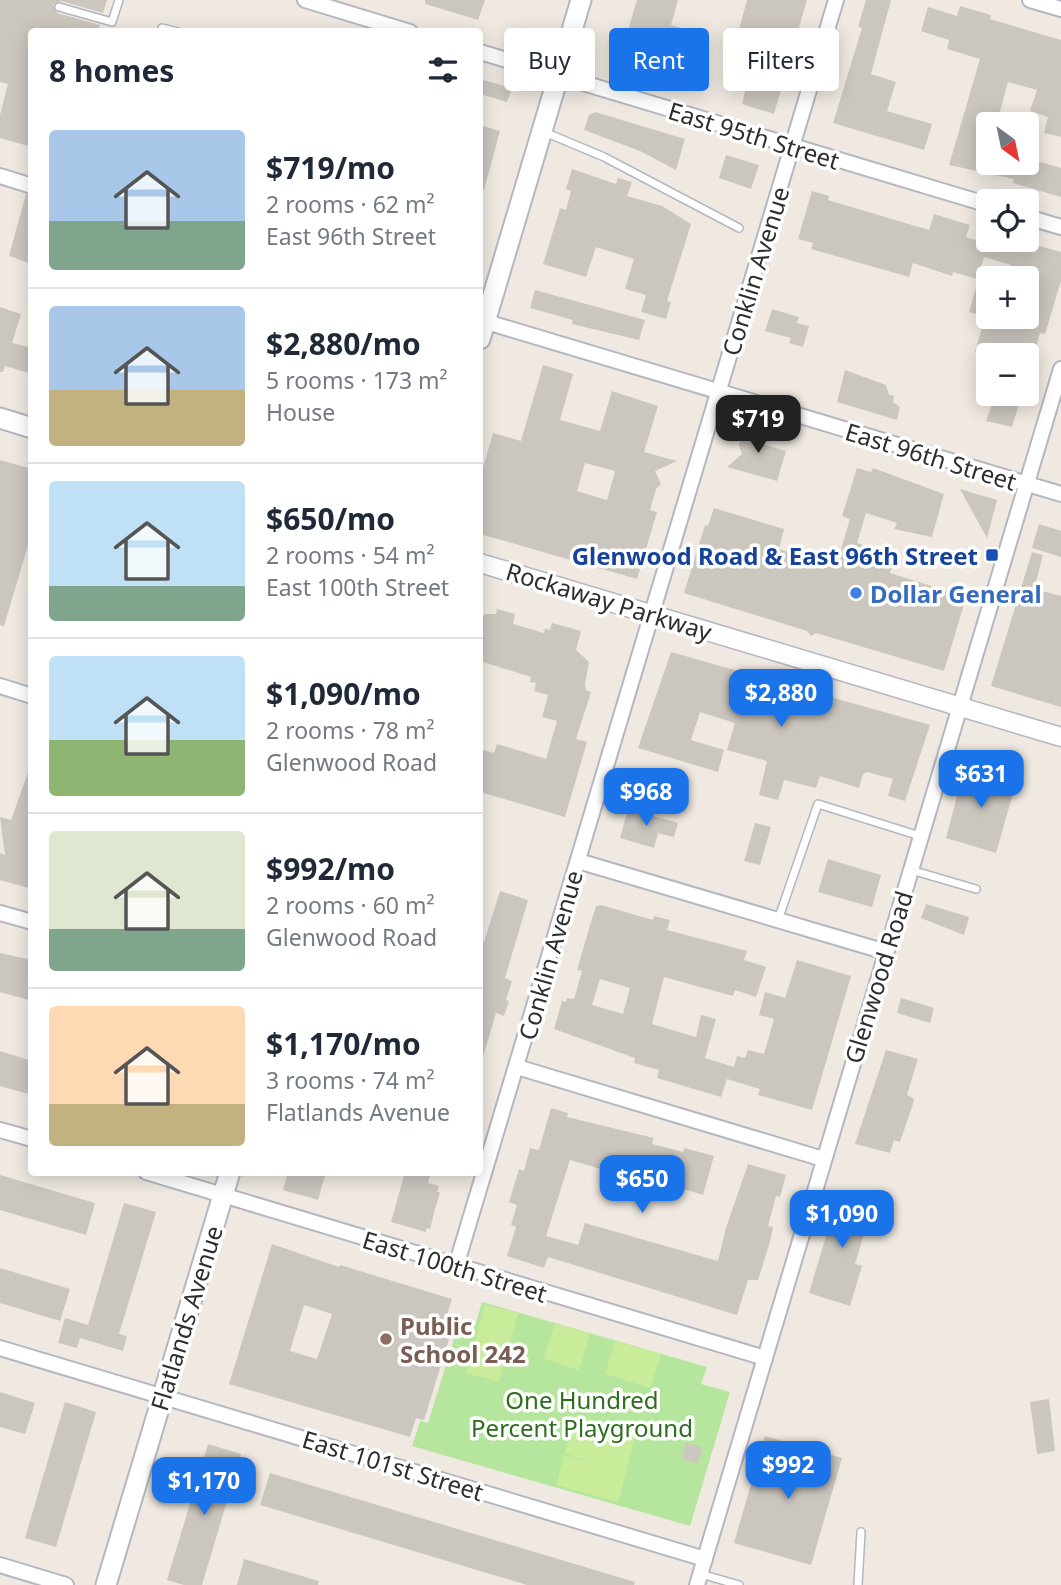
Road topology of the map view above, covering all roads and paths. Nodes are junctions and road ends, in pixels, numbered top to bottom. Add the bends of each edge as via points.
1 (119, 0) edge
2 (305, 0) edge
3 (581, 0) edge
4 (836, 0) edge
5 (1030, 0) edge
6 (59, 7) dead end
7 (1061, 9) edge
8 (397, 28) edge
9 (573, 28) edge
10 (483, 53) edge
11 (504, 59) edge
12 (595, 87) edge
13 (554, 91) edge
14 (542, 131) junction
15 (793, 146) junction
16 (0, 176) edge
17 (28, 185) edge
18 (976, 201) edge
19 (1039, 221) edge
20 (1061, 227) edge
21 (739, 228) dead end
22 (483, 321) edge
23 (483, 328) edge
24 (1061, 369) edge
25 (718, 392) junction
26 (0, 418) edge
27 (28, 427) edge
28 (1027, 484) junction
29 (1061, 494) edge
30 (483, 564) edge
31 (652, 614) junction
32 (0, 686) edge
33 (28, 695) edge
34 (959, 706) junction
35 (1061, 737) edge
36 (920, 836) junction
37 (578, 861) junction
38 (910, 870) junction
39 (976, 889) dead end
40 (0, 913) edge
41 (28, 918) edge
42 (778, 920) junction
43 (886, 952) junction
44 (517, 1067) junction
45 (0, 1130) edge
46 (28, 1138) edge
47 (824, 1159) junction
48 (159, 1176) edge
49 (229, 1176) edge
50 (223, 1195) junction
51 (456, 1266) junction
52 (0, 1348) edge
53 (765, 1358) junction
54 (162, 1396) junction
55 (861, 1532) dead end
56 (705, 1559) junction
57 (0, 1565) edge
58 (699, 1580) edge
59 (66, 1585) edge
60 (106, 1585) edge
61 (738, 1585) edge
62 (858, 1585) edge

1 - 6 lane via 112,22
2 - 8 street
3 - 9 main road
4 - 15 street, Conklin Avenue
5 - 7 street
10 - 11 street, East 95th Street
12 - 15 street, East 95th Street
13 - 14 main road
14 - 21 lane via 604,157
14 - 22 main road
15 - 18 street, East 95th Street
15 - 25 street, Conklin Avenue
16 - 17 street
19 - 20 street
23 - 25 street, East 96th Street
24 - 28 street, Glenwood Road
25 - 28 street, East 96th Street
25 - 31 street, Conklin Avenue
26 - 27 main road
28 - 29 street, East 96th Street
28 - 34 street, Glenwood Road
30 - 31 street, Rockaway Parkway
31 - 34 street, Rockaway Parkway
31 - 37 street, Conklin Avenue
32 - 33 street
34 - 35 street, Rockaway Parkway
34 - 36 street, Glenwood Road
36 - 38 street, Glenwood Road
36 - 42 lane via 818,804
37 - 42 street
37 - 44 street, Conklin Avenue
38 - 39 lane
38 - 43 street, Glenwood Road
40 - 41 street
42 - 43 street
43 - 47 street, Glenwood Road
44 - 47 street
44 - 51 street, Conklin Avenue
45 - 46 street
47 - 53 street, Glenwood Road
48 - 50 street, East 100th Street
49 - 50 main road, Flatlands Avenue
50 - 51 street, East 100th Street
50 - 54 main road, Flatlands Avenue
51 - 53 street, East 100th Street
52 - 54 street, East 101st Street
53 - 56 street, Glenwood Road
54 - 56 street, East 101st Street
54 - 60 main road, Flatlands Avenue
55 - 62 lane
56 - 58 street, Glenwood Road
57 - 59 street
58 - 61 lane

